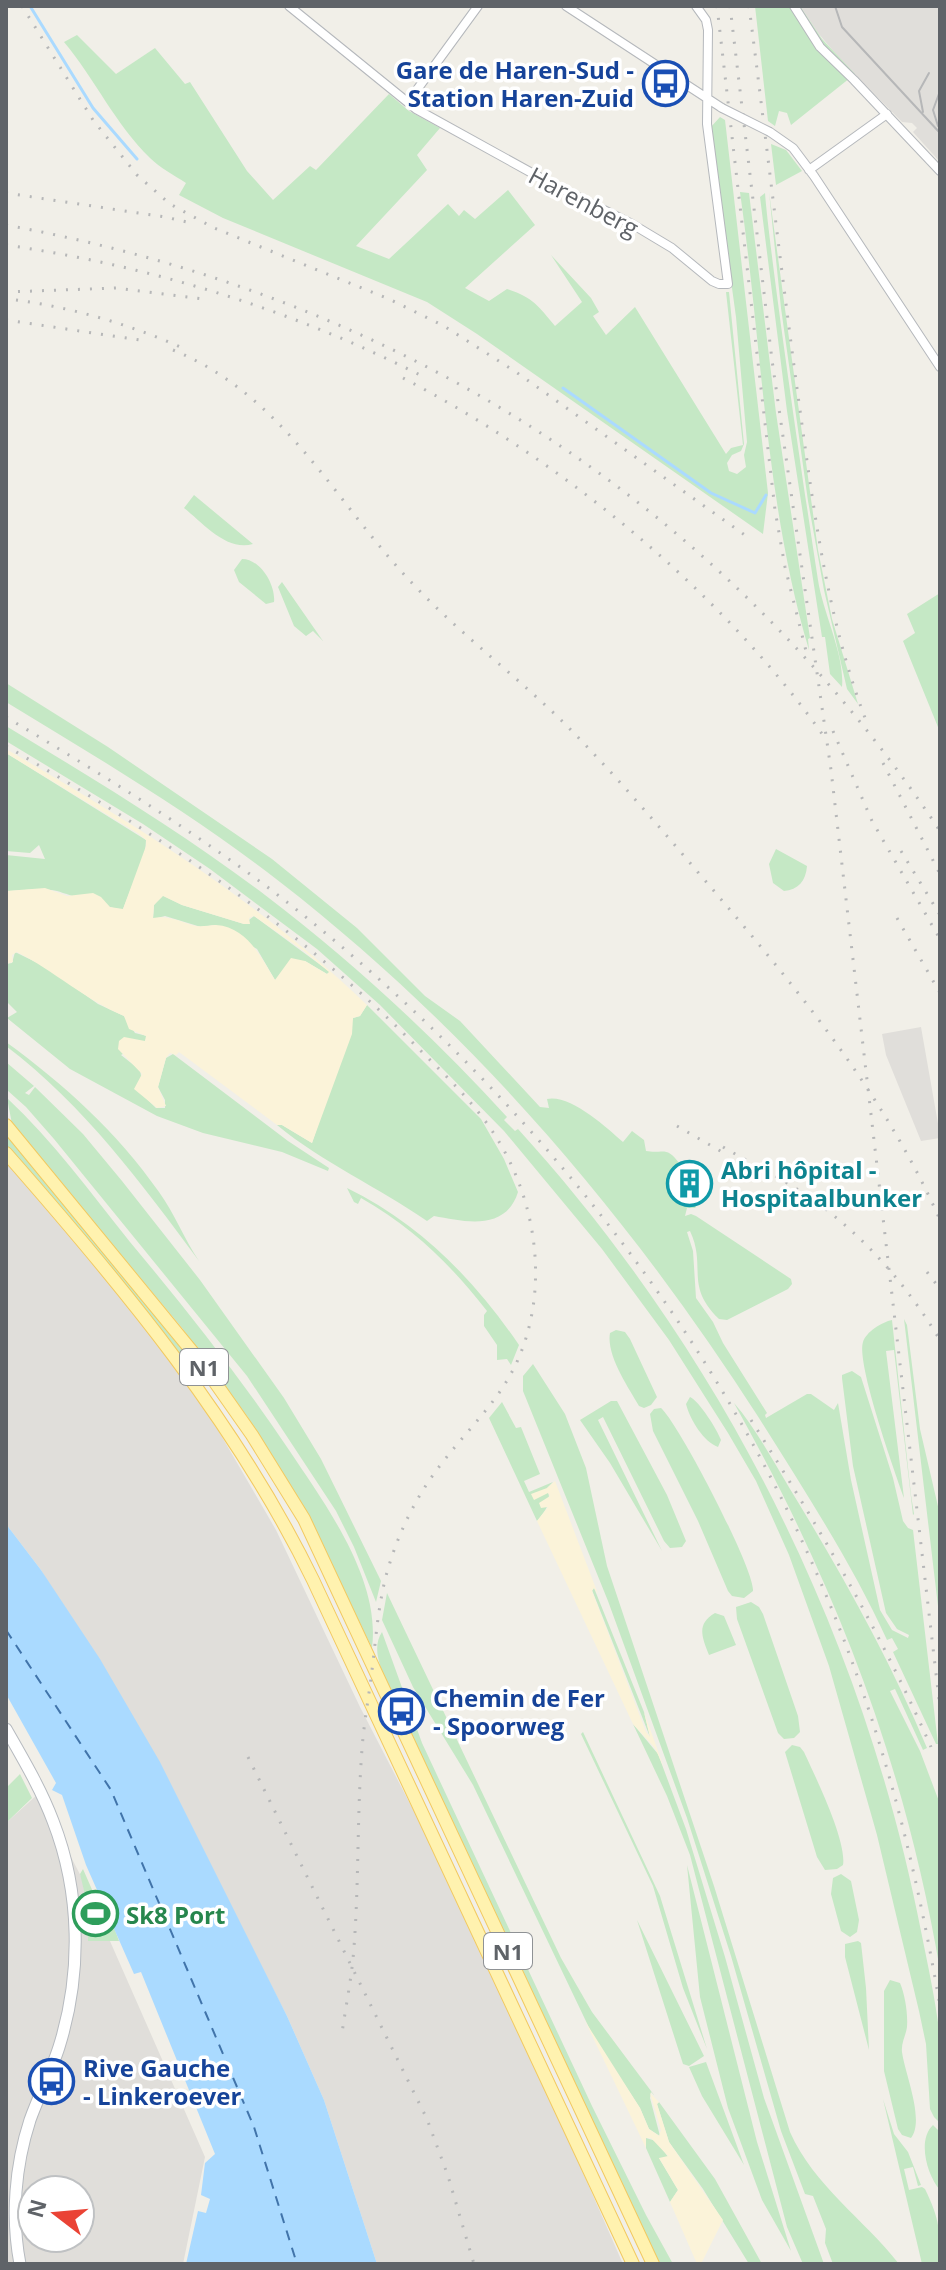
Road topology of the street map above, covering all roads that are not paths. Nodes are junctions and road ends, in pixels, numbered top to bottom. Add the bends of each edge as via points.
1 (289, 6) edge
2 (478, 6) edge
3 (566, 6) edge
4 (696, 6) edge
5 (794, 6) edge
6 (707, 99) junction
7 (408, 102) junction
8 (887, 114) junction
9 (809, 170) junction
10 (940, 171) edge
11 (940, 367) edge
12 (6, 1125) edge
13 (6, 1153) edge
14 (6, 1729) edge
15 (20, 2264) edge
16 (633, 2264) edge
17 (653, 2264) edge

1 - 7 street, Harenberg
2 - 7 street
3 - 6 street
4 - 6 street via 708,30
5 - 8 street via 820,47
6 - 7 street, Harenberg via 728,284 719,284 632,224
6 - 9 street, bridge via 786,141
8 - 9 street
8 - 10 street
9 - 11 street
12 - 17 main road, N1 via 200,1361 304,1519
13 - 16 main road, N1 via 180,1364 275,1506
14 - 15 main road via 56,1829 76,1931 67,2020 30,2120 18,2173

